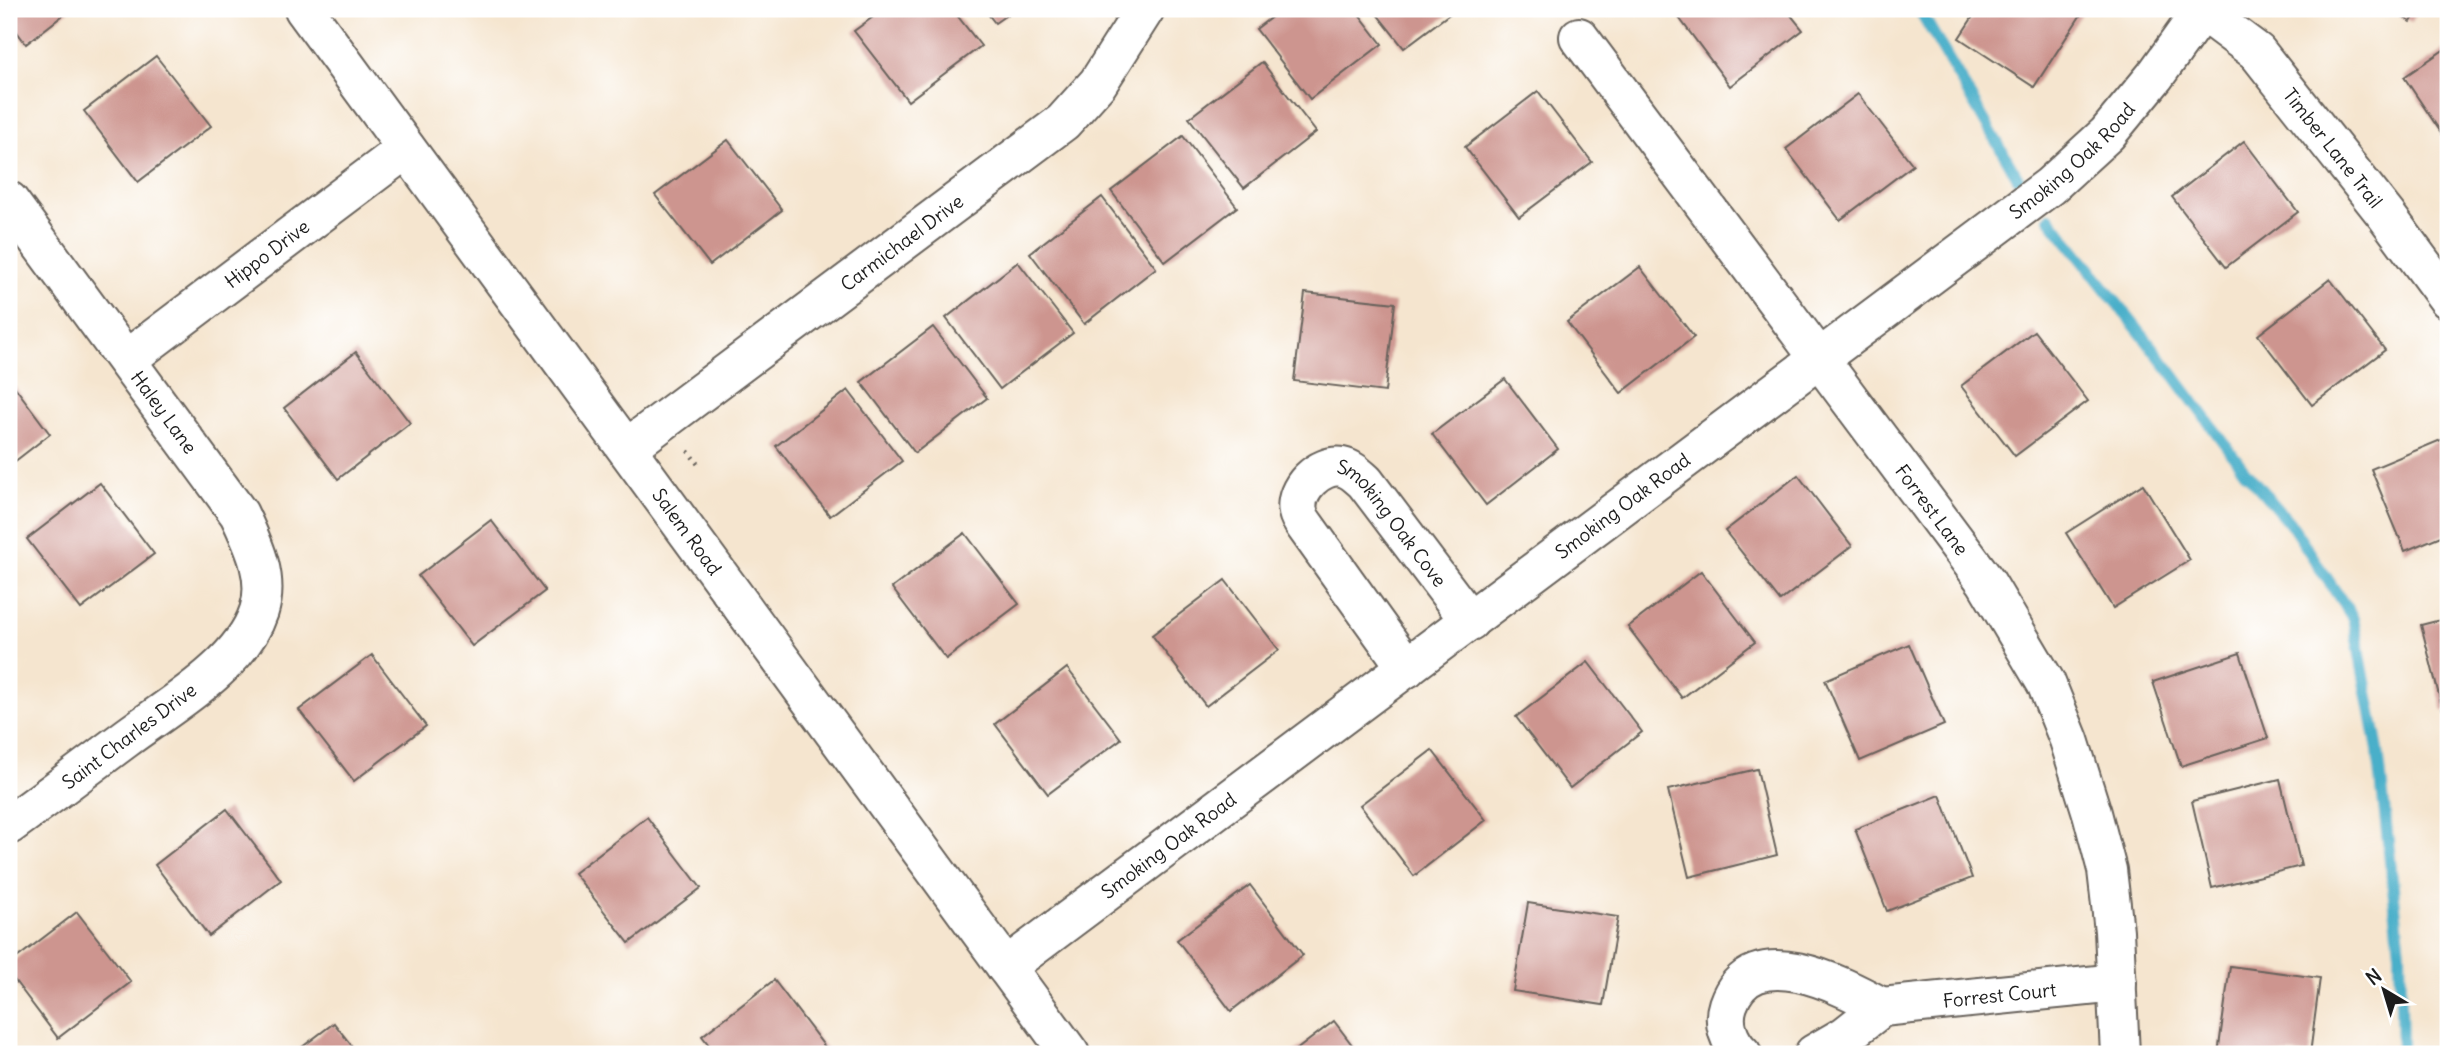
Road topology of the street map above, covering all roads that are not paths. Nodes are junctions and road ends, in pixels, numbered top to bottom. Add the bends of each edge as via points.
1 (304, 9) edge
2 (1144, 9) edge
3 (2202, 10) edge
4 (1579, 37) dead end
5 (406, 149) junction
6 (9, 201) edge
7 (2448, 299) edge
8 (127, 359) junction
9 (1818, 359) junction
10 (627, 448) junction
11 (1470, 621) junction
12 (244, 641) joint
13 (1407, 668) junction
14 (9, 825) edge
15 (1006, 967) junction
16 (2117, 983) junction
17 (1882, 1007) junction
18 (1070, 1054) edge
19 (1742, 1054) edge
20 (1814, 1054) edge
21 (2120, 1054) edge

1 - 5 street, Salem Road
2 - 10 street, Carmichael Drive via 1098,83 1063,122
3 - 7 street, Timber Lane Trail via 2257,52
3 - 9 street, Smoking Oak Road via 2107,134 2050,186
4 - 9 street, Forrest Lane
5 - 8 street, Hippo Drive
5 - 10 street, Salem Road
6 - 8 street, Haley Lane
8 - 12 street, Haley Lane via 239,514 255,547 263,580 259,610
9 - 11 street, Smoking Oak Road
9 - 16 street, Forrest Lane via 1986,582 2046,683 2069,740 2106,870
10 - 15 street, Salem Road
11 - 13 street, Smoking Oak Road
11 - 13 street, Smoking Oak Cove via 1365,482 1341,467 1314,476 1302,488 1298,513
12 - 14 street, Saint Charles Drive via 207,678
13 - 15 street, Smoking Oak Road
15 - 18 street, Salem Road
16 - 17 street, Forrest Court
16 - 21 street, Forrest Lane
17 - 19 street via 1840,984 1793,970 1768,970 1748,978 1732,993 1726,1010 1726,1029
17 - 20 street

